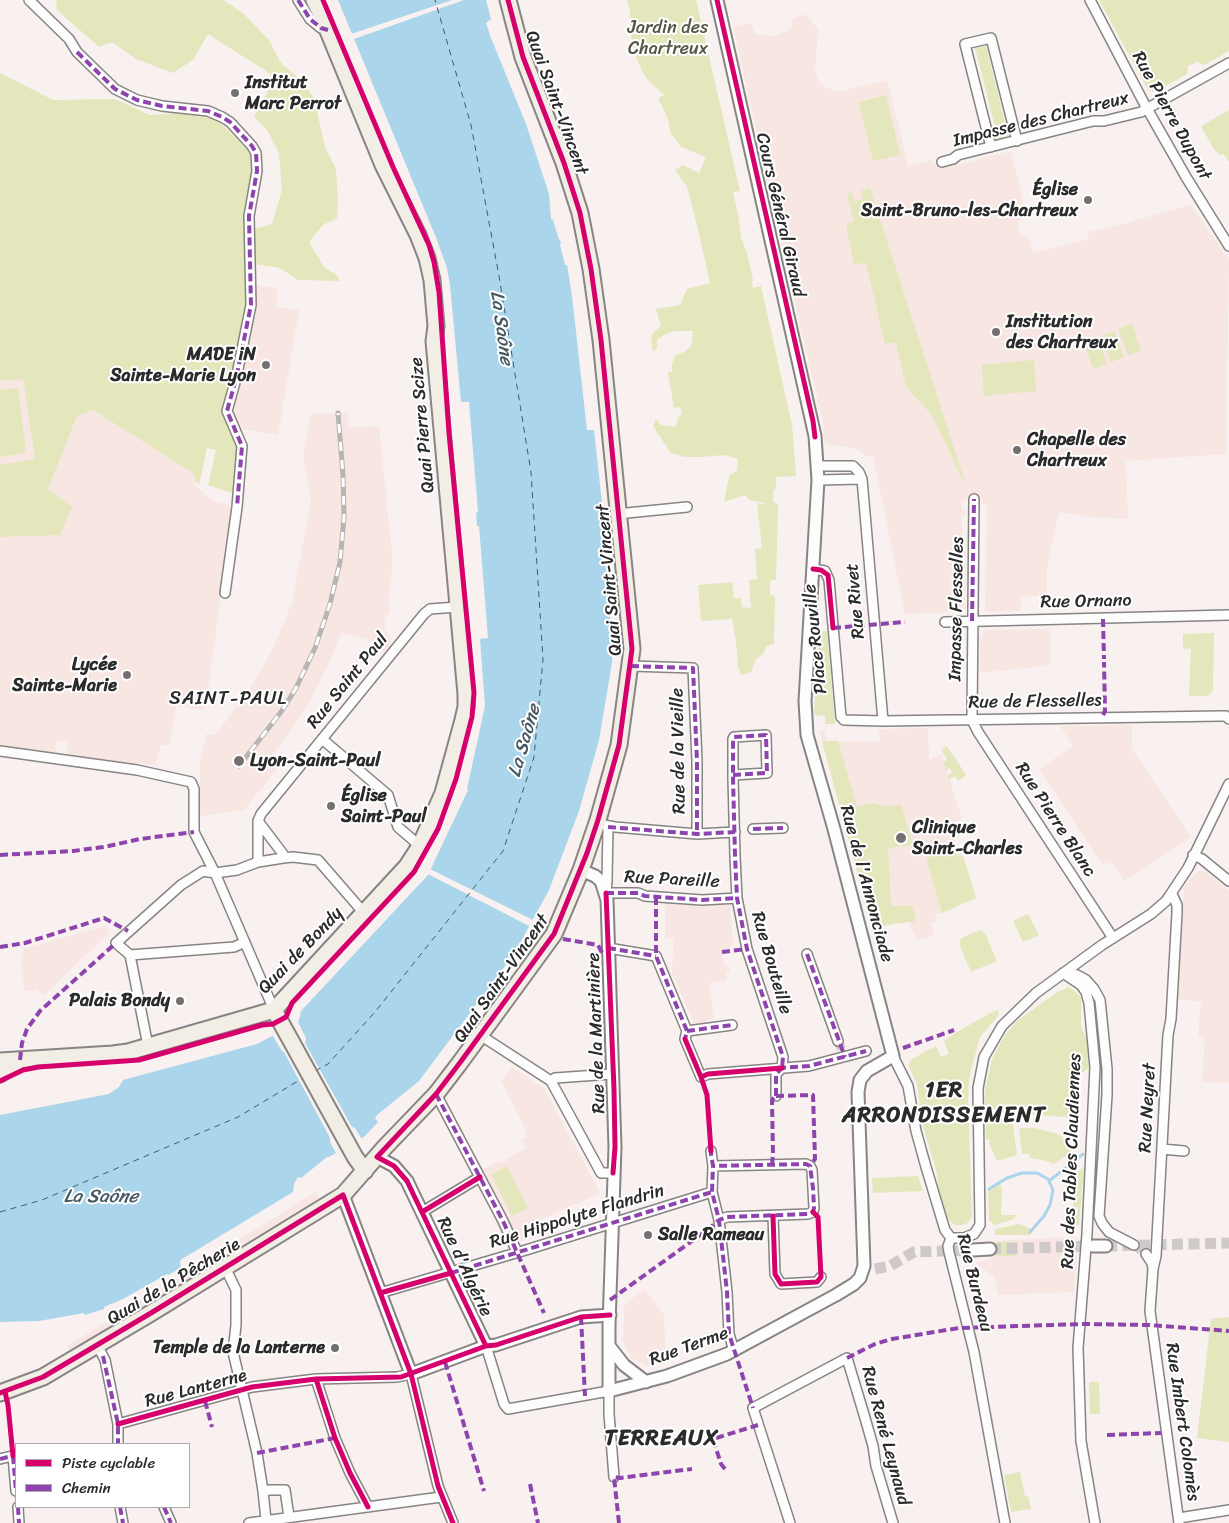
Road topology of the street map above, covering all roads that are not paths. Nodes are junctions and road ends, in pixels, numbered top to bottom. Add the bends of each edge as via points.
1 (29, 0) edge
2 (298, 0) edge
3 (314, 0) edge
4 (508, 0) edge
5 (717, 0) edge
6 (1090, 0) edge
7 (328, 30) junction
8 (1229, 63) edge
9 (1147, 108) junction
10 (1017, 141) junction
11 (991, 147) junction
12 (942, 162) dead end
13 (1229, 246) edge
14 (815, 437) joint
15 (818, 466) junction
16 (862, 479) junction
17 (818, 480) junction
18 (974, 499) dead end
19 (688, 507) dead end
20 (617, 514) junction
21 (813, 569) junction
22 (225, 593) dead end
23 (457, 607) junction
24 (1229, 616) edge
25 (972, 621) junction
26 (945, 622) dead end
27 (631, 666) junction
28 (841, 717) joint
29 (1229, 719) edge
30 (972, 720) junction
31 (805, 721) joint
32 (883, 721) junction
33 (322, 739) junction
34 (0, 751) edge
35 (733, 775) junction
36 (1229, 784) edge
37 (258, 821) junction
38 (603, 825) junction
39 (784, 828) dead end
40 (753, 830) dead end
41 (735, 832) junction
42 (697, 834) junction
43 (420, 846) junction
44 (1193, 856) junction
45 (283, 858) junction
46 (410, 861) joint
47 (258, 862) junction
48 (581, 870) junction
49 (215, 873) junction
50 (1229, 881) edge
51 (606, 893) junction
52 (1172, 894) junction
53 (737, 898) junction
54 (364, 913) junction
55 (1113, 938) junction
56 (245, 942) junction
57 (608, 948) junction
58 (807, 954) dead end
59 (130, 955) junction
60 (1063, 973) junction
61 (274, 1010) junction
62 (732, 1026) dead end
63 (687, 1031) junction
64 (480, 1035) junction
65 (838, 1041) tunnel mouth
66 (148, 1046) junction
67 (866, 1051) dead end
68 (893, 1056) junction
69 (20, 1060) junction
70 (0, 1061) edge
71 (782, 1068) junction
72 (0, 1074) edge
73 (612, 1074) junction
74 (551, 1081) junction
75 (436, 1094) junction
76 (776, 1096) dead end
77 (1162, 1150) junction
78 (711, 1151) dead end
79 (1184, 1151) dead end
80 (377, 1157) junction
81 (712, 1166) junction
82 (365, 1171) junction
83 (613, 1173) junction
84 (480, 1177) junction
85 (712, 1192) junction
86 (342, 1195) junction
87 (422, 1212) junction
88 (773, 1216) junction
89 (719, 1220) junction
90 (612, 1224) junction
91 (951, 1238) junction
92 (1134, 1245) tunnel mouth
93 (1093, 1246) tunnel mouth
94 (1106, 1246) tunnel mouth
95 (990, 1249) tunnel mouth
96 (973, 1250) tunnel mouth
97 (517, 1252) junction
98 (1146, 1254) tunnel mouth
99 (226, 1267) junction
100 (875, 1269) tunnel mouth
101 (1153, 1270) junction
102 (863, 1272) junction
103 (451, 1273) junction
104 (821, 1277) dead end
105 (380, 1293) junction
106 (610, 1315) junction
107 (1152, 1326) joint
108 (97, 1345) junction
109 (609, 1345) junction
110 (486, 1346) junction
111 (734, 1351) junction
112 (411, 1374) junction
113 (316, 1379) junction
114 (646, 1382) junction
115 (242, 1390) junction
116 (609, 1391) junction
117 (0, 1393) edge
118 (508, 1409) joint
119 (118, 1424) junction
120 (118, 1443) edge
121 (15, 1456) edge
122 (0, 1459) edge
123 (614, 1477) dead end
124 (263, 1492) junction
125 (442, 1497) junction
126 (368, 1507) junction
127 (18, 1508) edge
128 (120, 1508) edge
129 (164, 1508) edge
130 (1229, 1510) edge
131 (289, 1517) junction
132 (1179, 1521) edge
133 (258, 1522) edge
134 (19, 1523) edge
135 (123, 1523) edge
136 (171, 1523) edge
137 (453, 1523) edge
138 (790, 1523) edge
139 (893, 1523) edge
140 (1005, 1523) edge
141 (1095, 1523) edge

1 - 22 street via 115,89 137,100 208,111 222,117 256,153 257,171 249,216 252,305 227,411 242,446
2 - 7 street via 310,19
3 - 7 main road, Quai Pierre Scize
4 - 20 main road, Quai Saint-Vincent via 523,57 557,141 582,224 597,307
5 - 14 street, Cours Général Giraud
6 - 9 street, Rue Pierre Dupont
7 - 23 main road, Quai Pierre Scize via 383,165 418,234 432,280 434,341
8 - 9 street, Impasse des Chartreux
9 - 10 street, Impasse des Chartreux
9 - 13 street, Rue Pierre Dupont
10 - 11 street, Impasse des Chartreux
10 - 11 street via 991,38 965,44
11 - 12 street, Impasse des Chartreux
14 - 15 street, Place Rouville
15 - 16 street via 853,466
15 - 17 street, Place Rouville
16 - 17 street
16 - 32 street, Rue Rivet
17 - 21 street, Place Rouville
18 - 25 street, Impasse Flesselles
19 - 20 street
20 - 27 main road, Quai Saint-Vincent via 632,649
21 - 28 street, Place Rouville via 825,571 829,580
21 - 31 street, Place Rouville
23 - 33 street, Rue Saint Paul via 430,609 424,614
23 - 43 main road, Quai Pierre Scize via 466,707 443,793
24 - 25 street, Rue Ornano
25 - 26 street, Rue Ornano
25 - 30 street, Impasse Flesselles
27 - 38 main road, Quai Saint-Vincent
27 - 42 street, Rue de la Vieille via 693,668
28 - 32 street, Rue de Flesselles via 847,721
29 - 30 street, Rue de Flesselles via 1222,716
30 - 32 street, Rue de Flesselles
30 - 55 street, Rue Pierre Blanc
31 - 68 street, Rue de l'Annonciade
33 - 37 street, Rue Saint Paul
33 - 43 street via 388,796 398,827
34 - 49 street via 138,770 191,782 194,789 194,832
35 - 35 street via 767,772 767,736 734,737
35 - 41 street, Rue Bouteille
36 - 44 street
37 - 45 street
37 - 47 street
38 - 42 street
38 - 48 main road, Quai Saint-Vincent
38 - 51 street, Quai Saint-Vincent via 608,881
39 - 40 street
41 - 42 street
41 - 53 street, Rue Bouteille
43 - 46 main road, Quai Pierre Scize
44 - 50 street via 1202,859
44 - 52 street
45 - 47 street
45 - 54 street via 318,860
46 - 54 main road, Quai de Bondy
47 - 49 street via 237,870
48 - 51 street via 601,881
48 - 64 main road, Quai Saint-Vincent via 554,934
49 - 56 street
49 - 59 street via 203,870 190,878 116,943
51 - 53 street, Rue Pareille via 702,900
51 - 57 street, Rue de la Martinière
52 - 55 street via 1151,914
52 - 77 street, Rue Neyret via 1177,913
53 - 71 street, Rue Bouteille via 747,949 783,1057
54 - 61 main road, Quai de Bondy
55 - 60 street
56 - 59 street via 234,947
56 - 61 street
57 - 63 street via 656,956
57 - 73 street, Rue de la Martinière
58 - 65 street
59 - 66 street
60 - 91 street via 1036,993 1002,1026 984,1057 978,1088 980,1225 974,1234
60 - 92 street, Rue des Tables Claudiennes via 1086,980 1100,1000 1107,1095 1099,1216 1109,1232
60 - 141 street, Rue des Tables Claudiennes via 1086,992 1095,1067 1078,1348 1081,1441
61 - 66 main road, Quai de Bondy
61 - 82 main road
62 - 63 street
63 - 71 street via 685,1039 701,1077
64 - 74 street
64 - 75 main road, Quai Saint-Vincent
66 - 69 main road, Quai de Bondy via 113,1054
67 - 71 street via 809,1066
68 - 91 street, Rue Burdeau via 908,1086 926,1167 945,1230
68 - 102 street via 866,1071 858,1092
69 - 70 main road, Quai de Bondy
69 - 72 main road
71 - 76 street via 776,1074
73 - 74 street via 555,1078
73 - 83 street, Rue de la Martinière
74 - 83 street via 601,1173
75 - 80 main road, Quai Saint-Vincent
75 - 84 street
77 - 79 street
77 - 101 street, Rue Neyret
78 - 81 street
80 - 82 main road, Quai de la Pêcherie
80 - 87 street, Rue d'Algérie via 398,1169
81 - 85 street
81 - 88 street via 810,1166 812,1212
82 - 86 main road, Quai de la Pêcherie
83 - 90 street, Rue de la Martinière
84 - 87 street
84 - 97 street
85 - 89 street
85 - 90 street, Rue Hippolyte Flandrin
86 - 99 main road, Quai de la Pêcherie
86 - 105 street
87 - 103 street, Rue d'Algérie
88 - 89 street
88 - 104 street via 775,1274 782,1284 817,1282
89 - 111 street via 729,1334
90 - 97 street, Rue Hippolyte Flandrin
90 - 106 street, Rue de la Martinière
91 - 140 street, Rue Burdeau via 948,1252 974,1352
93 - 94 street
95 - 96 street
97 - 103 street, Rue Hippolyte Flandrin
98 - 101 street
99 - 108 main road, Quai de la Pêcherie
99 - 115 street via 236,1290 233,1352
100 - 102 street
101 - 107 street, Rue Neyret
102 - 111 street, Rue Terme via 854,1284
103 - 105 street, Rue Hippolyte Flandrin
103 - 110 street, Rue d'Algérie
105 - 112 street
106 - 109 street, Rue de la Martinière
106 - 110 street, Rue Lanterne via 584,1316
107 - 132 street, Rue Imbert Colomès
108 - 117 main road, Quai de la Pêcherie via 40,1378
108 - 119 street via 105,1360
109 - 114 street via 624,1365
109 - 116 street, Rue de la Martinière
110 - 112 street, Rue Lanterne
110 - 118 street, Rue d'Algérie
111 - 114 street, Rue Terme
112 - 113 street, Rue Lanterne
112 - 125 street
113 - 115 street, Rue Lanterne
113 - 126 street via 335,1438
114 - 116 street, Rue Terme
115 - 119 street, Rue Lanterne
115 - 124 street via 258,1453
116 - 118 street, Rue Terme
116 - 123 street
119 - 120 street
121 - 122 street
124 - 131 street via 285,1490
124 - 133 street
125 - 126 street
125 - 137 street
126 - 131 street
127 - 134 street
128 - 135 street
129 - 136 street
130 - 132 street
131 - 133 street
138 - 139 street, Rue René Leynaud via 753,1408 847,1358

